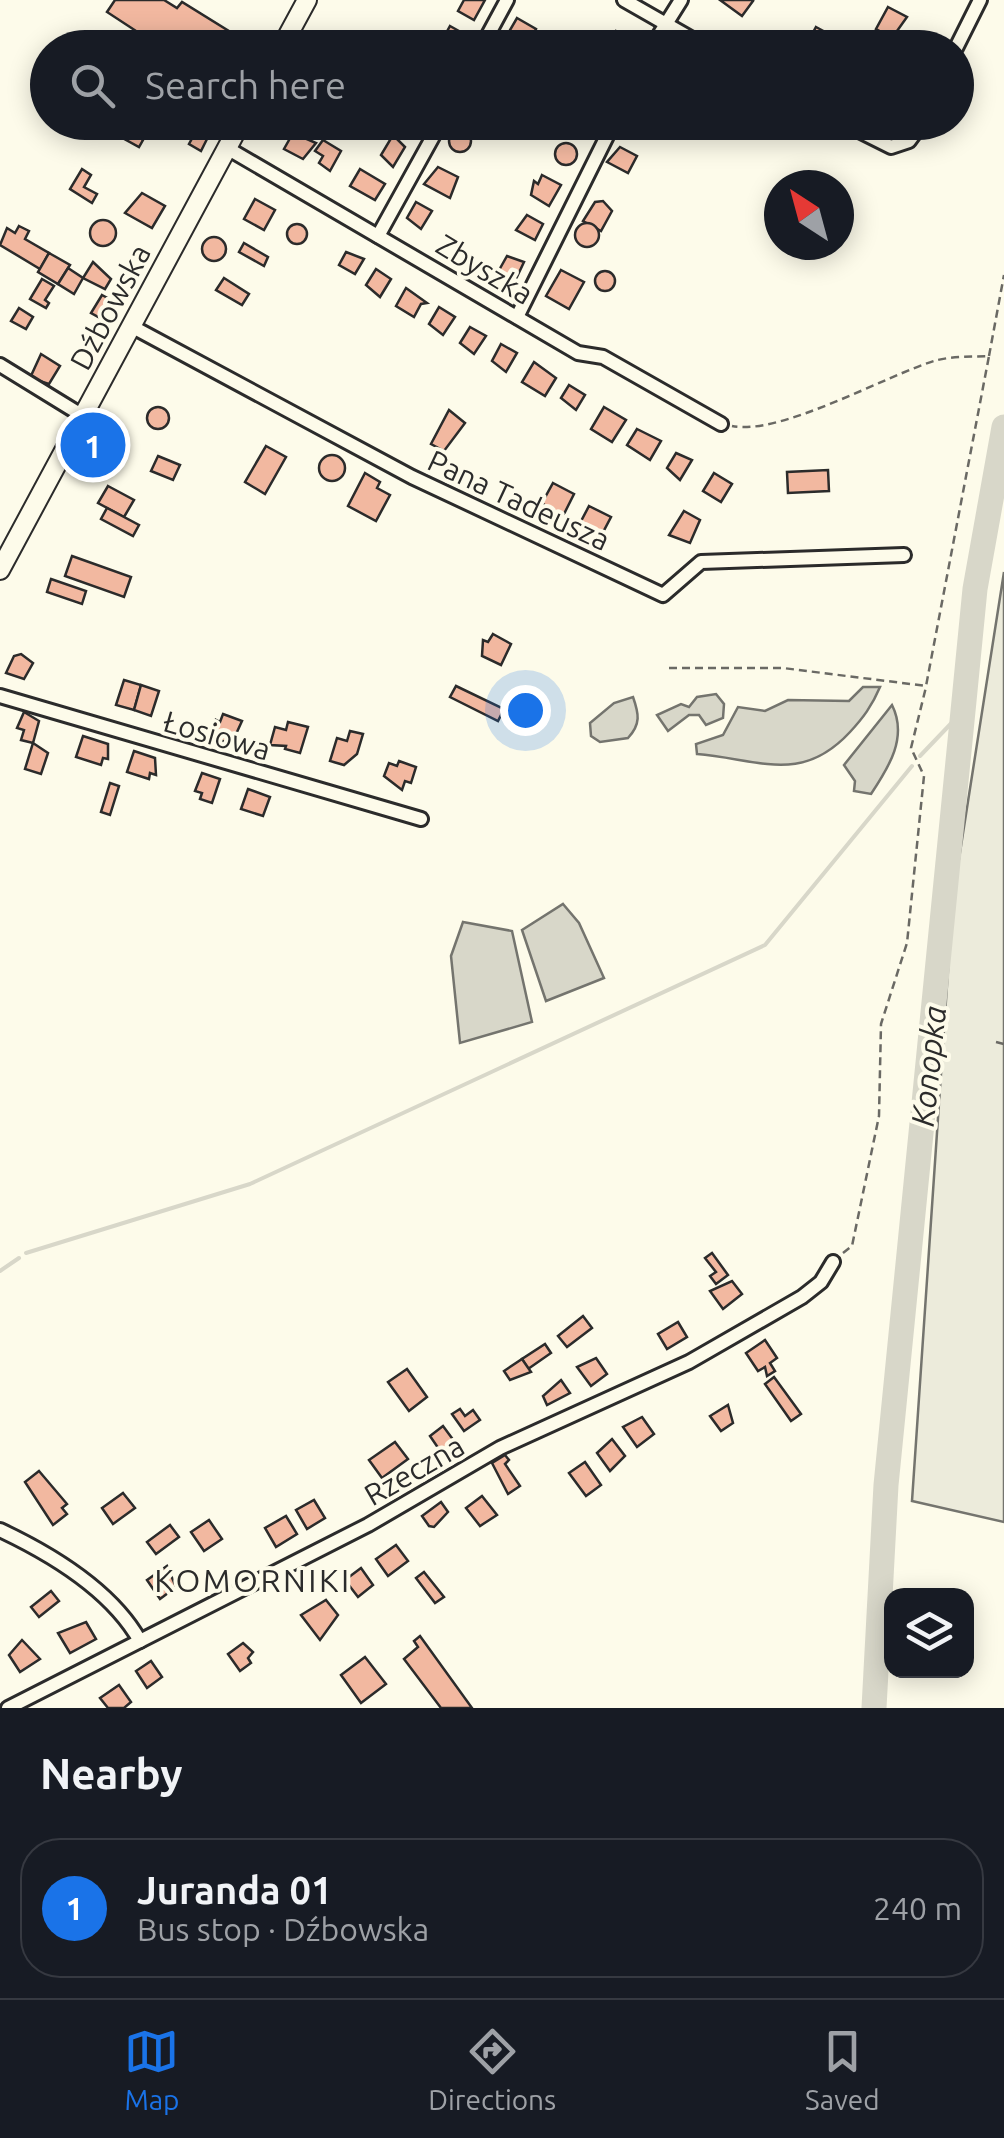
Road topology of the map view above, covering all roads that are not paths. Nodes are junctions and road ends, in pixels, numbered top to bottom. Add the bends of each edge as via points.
1 (307, 0) edge
2 (507, 0) edge
3 (624, 0) edge
4 (681, 0) edge
5 (980, 0) edge
6 (663, 23) junction
7 (291, 30) edge
8 (491, 30) edge
9 (660, 30) edge
10 (676, 30) edge
11 (965, 30) edge
12 (231, 140) edge
13 (431, 140) edge
14 (605, 140) edge
15 (872, 140) edge
16 (910, 140) edge
17 (227, 148) junction
18 (378, 236) junction
19 (517, 318) junction
20 (131, 326) junction
21 (0, 365) edge
22 (83, 416) junction
23 (721, 424) road end
24 (904, 554) dead end
25 (0, 570) edge
26 (0, 696) edge
27 (421, 819) dead end
28 (832, 1262) road end
29 (0, 1530) edge
30 (140, 1641) junction
31 (8, 1708) edge

1 - 7 main road
2 - 8 street
3 - 6 street
4 - 6 street
5 - 11 street
6 - 9 street
6 - 10 street
12 - 17 main road, Dźbowska
13 - 18 street
14 - 19 street
15 - 16 street via 883,146
17 - 18 street, Zbyszka
17 - 20 main road, Dźbowska
18 - 19 street, Zbyszka
19 - 23 street, Zbyszka via 578,353 632,372
20 - 22 main road, Dźbowska
20 - 24 street, Pana Tadeusza via 412,477 663,595 701,562
21 - 22 street
22 - 25 main road, Dźbowska
26 - 27 street, Łosiowa
28 - 30 street, Rzeczna via 802,1297 688,1362 500,1448 368,1525
29 - 30 street via 110,1602
30 - 31 street, Rzeczna

